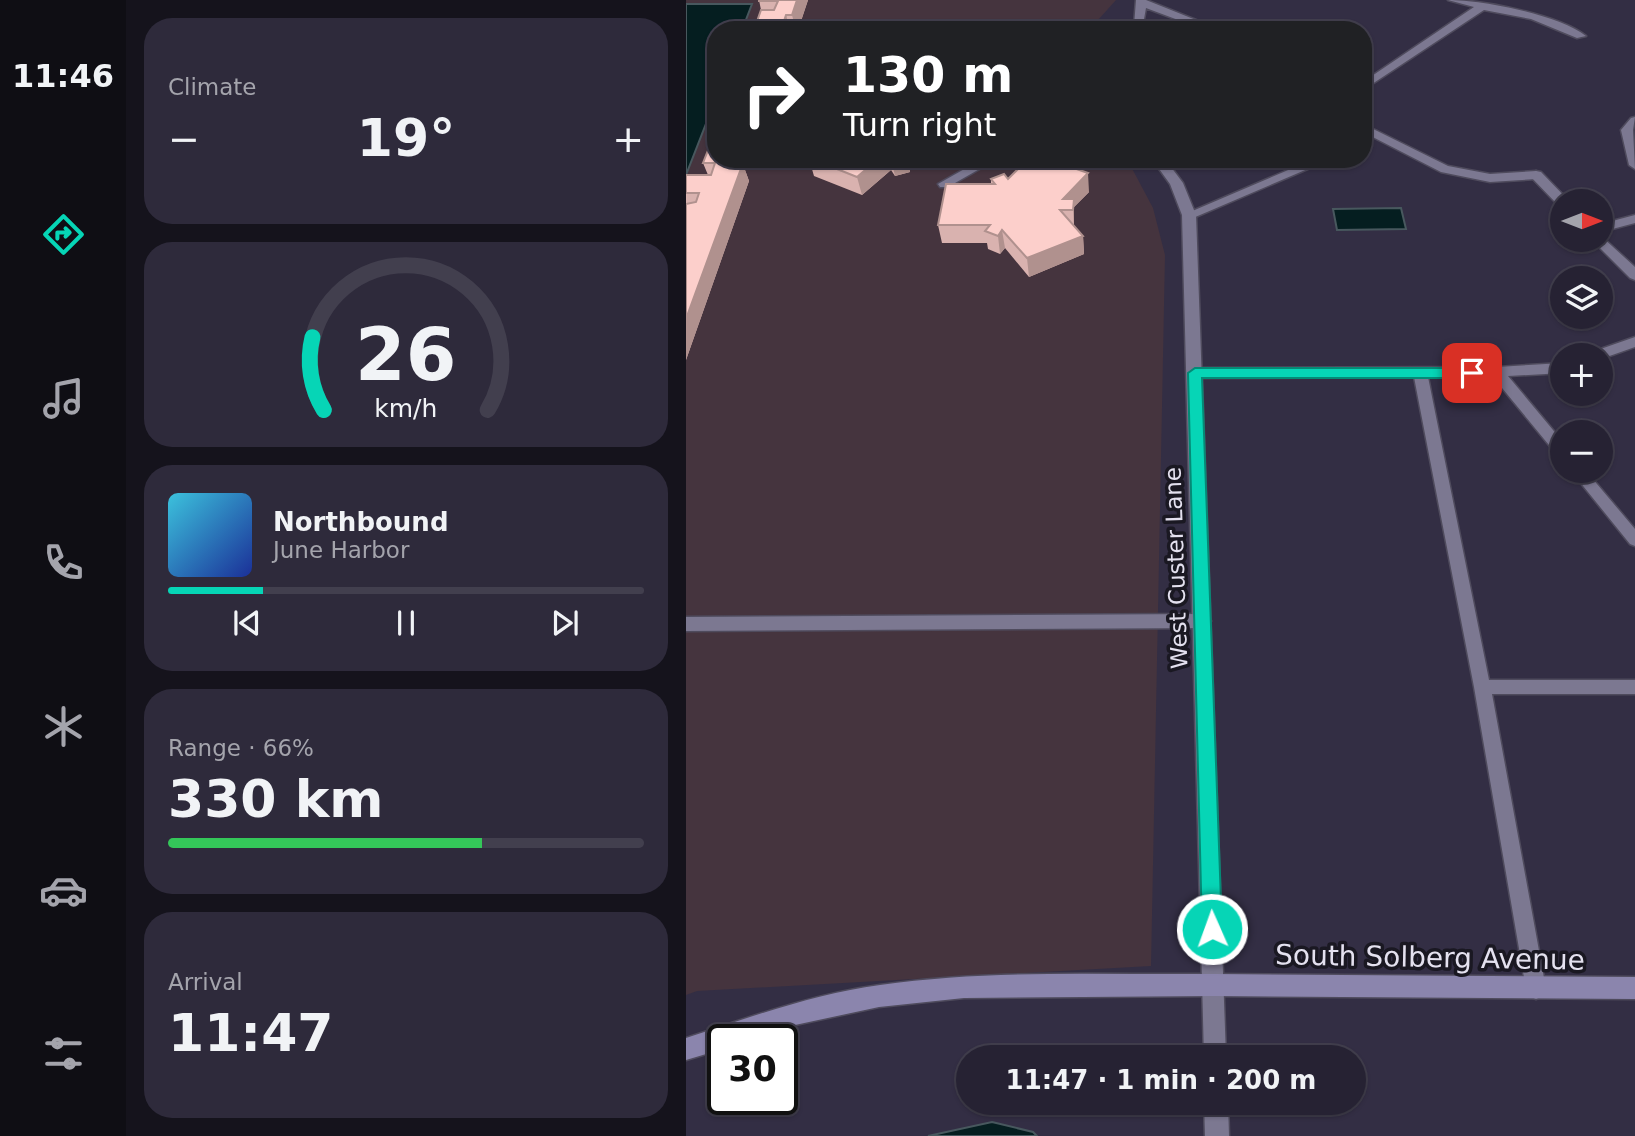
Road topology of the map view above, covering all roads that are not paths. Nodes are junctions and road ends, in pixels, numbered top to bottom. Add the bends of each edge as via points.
1 (1453, 0) edge
2 (1141, 2) edge
3 (1483, 6) junction
4 (1139, 21) edge
5 (1196, 21) edge
6 (1581, 36) dead end
7 (1372, 81) edge
8 (1635, 120) edge
9 (1372, 132) edge
10 (1635, 165) edge
11 (974, 168) edge
12 (1164, 168) edge
13 (1303, 168) edge
14 (1536, 174) joint
15 (944, 184) edge
16 (1550, 189) edge
17 (1189, 215) junction
18 (1635, 219) edge
19 (1614, 225) edge
20 (1613, 252) edge
21 (1635, 275) edge
22 (1635, 342) edge
23 (1613, 350) edge
24 (1550, 369) edge
25 (1497, 372) junction
26 (1195, 373) junction
27 (1420, 373) junction
28 (1550, 436) edge
29 (1588, 483) edge
30 (1635, 540) edge
31 (1202, 621) junction
32 (686, 624) edge
33 (1482, 687) junction
34 (1635, 687) edge
35 (1214, 985) junction
36 (1635, 988) edge
37 (1535, 989) junction
38 (1215, 1045) edge
39 (686, 1049) edge
40 (1216, 1115) edge
41 (1217, 1136) edge

1 - 3 lane
2 - 4 lane
2 - 5 lane
3 - 6 lane via 1534,17
3 - 7 lane
8 - 10 lane via 1627,130
9 - 14 lane via 1445,169 1490,178
11 - 15 lane
12 - 17 street, West Custer Lane
13 - 17 lane
14 - 16 street
17 - 26 street, West Custer Lane
18 - 19 lane
20 - 21 street
22 - 23 lane
24 - 25 lane
25 - 27 lane
25 - 28 lane
26 - 27 lane
26 - 31 street, West Custer Lane
27 - 33 lane
29 - 30 lane
31 - 32 lane
31 - 35 street, West Custer Lane
33 - 34 lane
33 - 37 lane
35 - 37 main road, South Solberg Avenue
35 - 38 street, West Custer Lane
35 - 39 main road, South Solberg Avenue via 964,987 878,996 795,1014
36 - 37 main road, South Solberg Avenue
40 - 41 street

